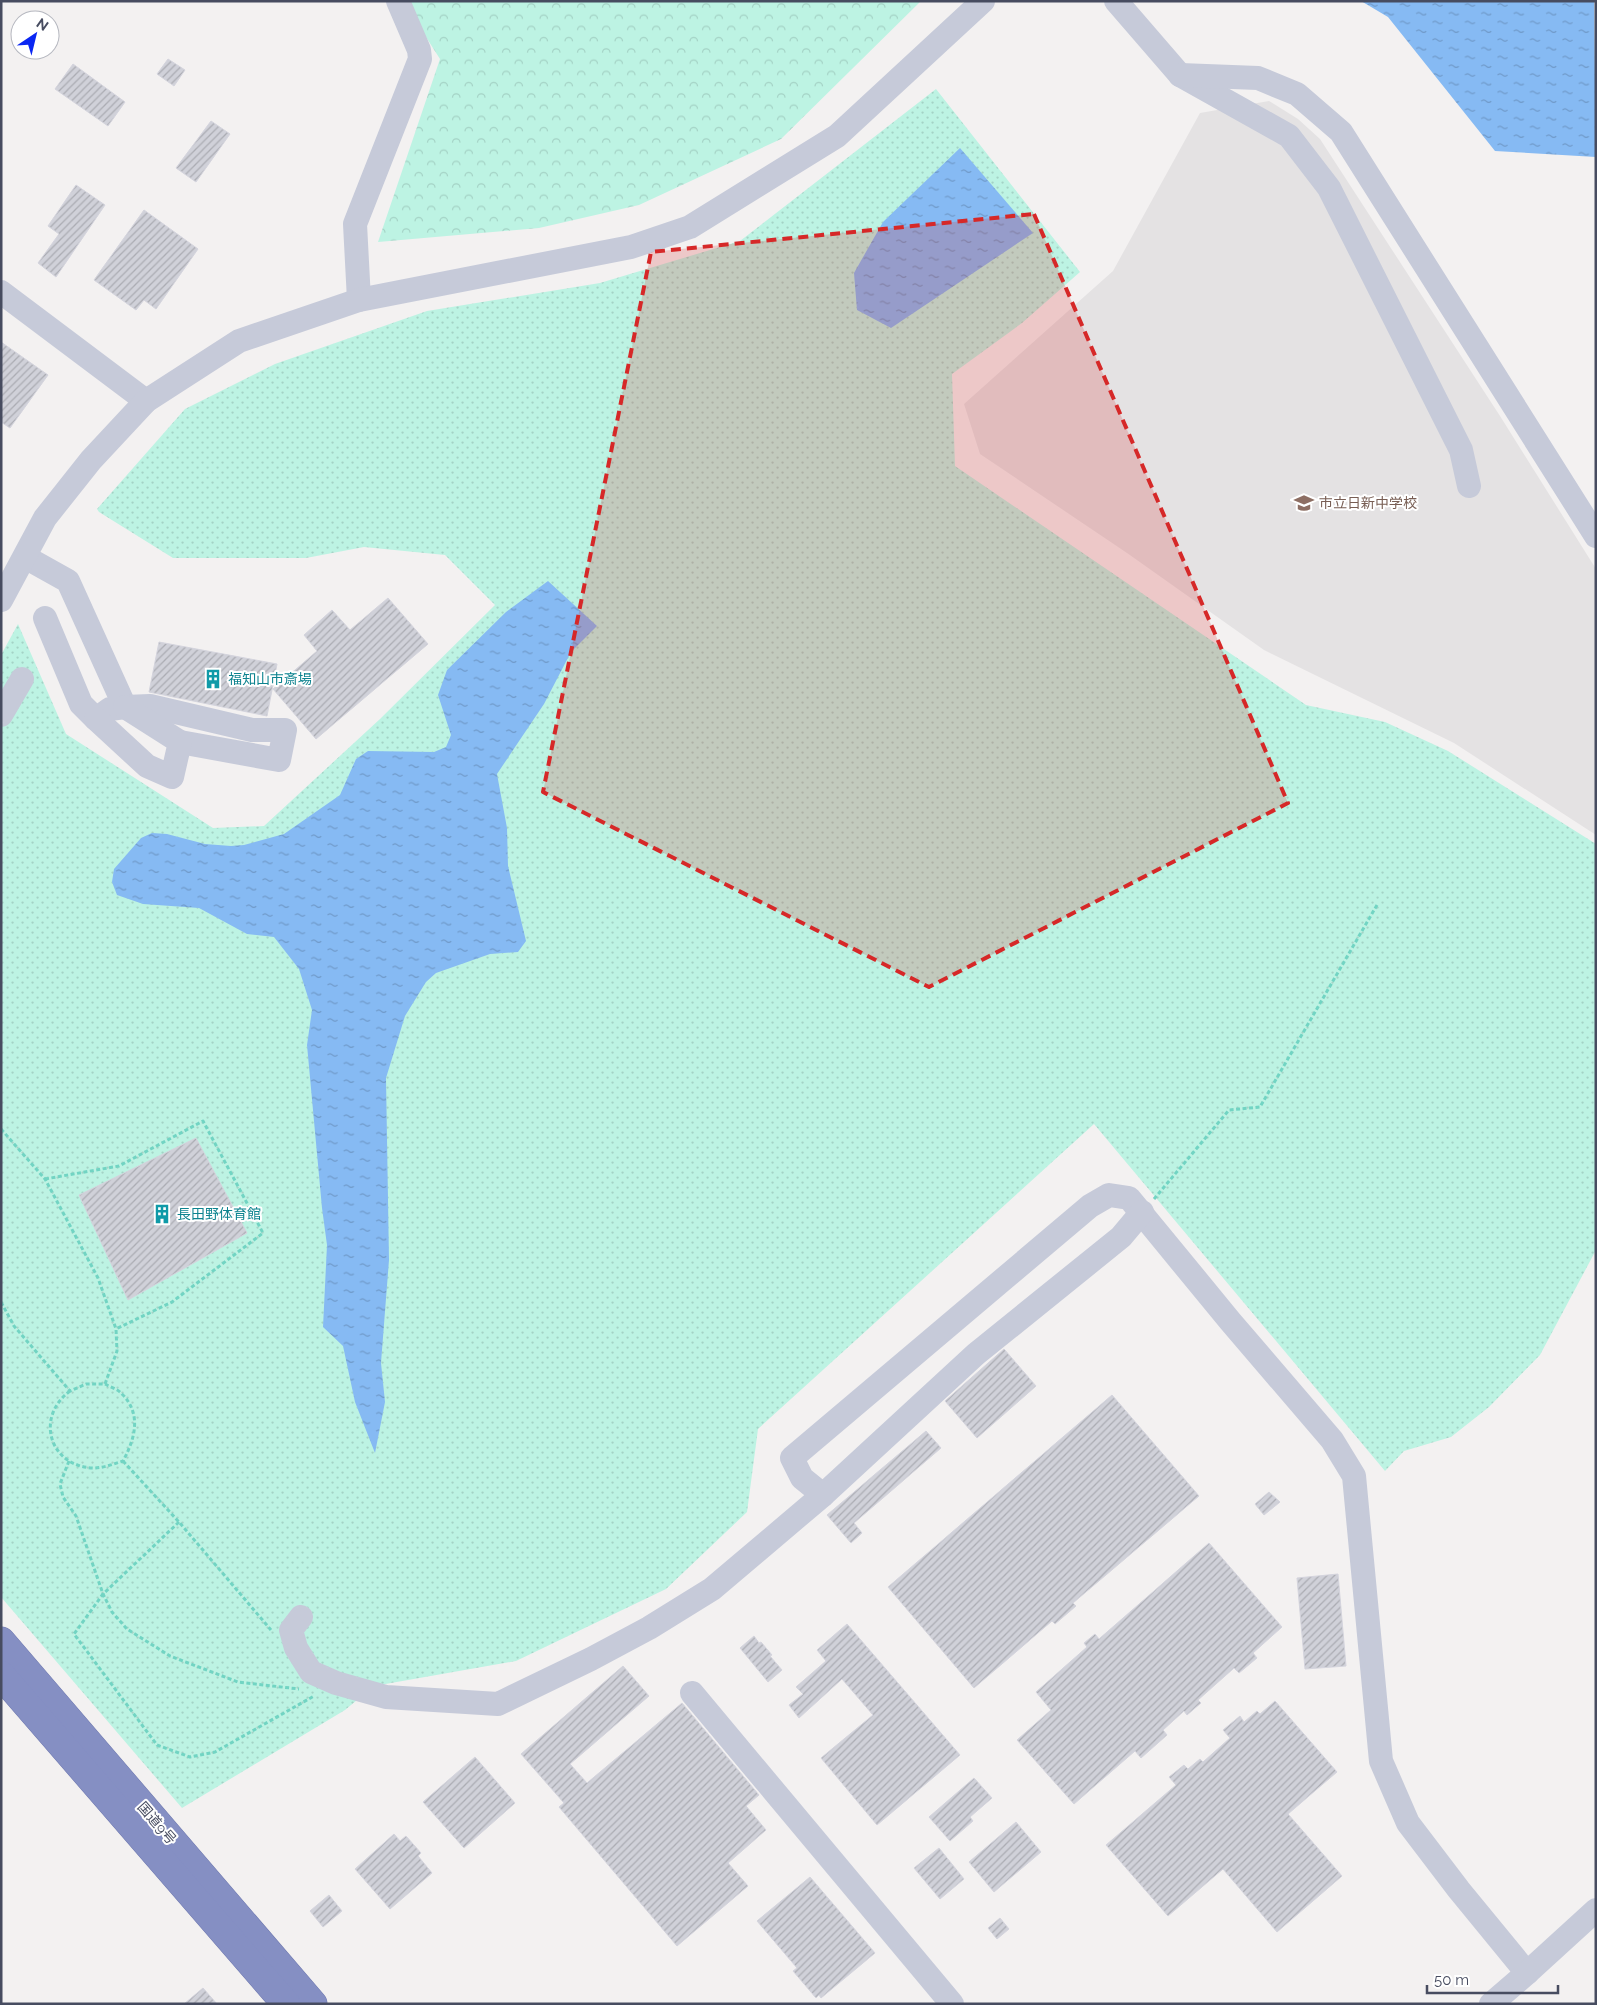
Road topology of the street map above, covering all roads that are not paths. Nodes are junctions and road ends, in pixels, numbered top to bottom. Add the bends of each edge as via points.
1 (398, 1) edge
2 (983, 1) edge
3 (1116, 1) edge
4 (1180, 75) junction
5 (1, 292) edge
6 (358, 300) junction
7 (146, 401) junction
8 (1469, 486) dead end
9 (1596, 536) edge
10 (25, 557) junction
11 (1, 600) edge
12 (44, 618) dead end
13 (22, 679) dead end
14 (125, 707) junction
15 (1, 715) edge
16 (96, 718) junction
17 (180, 742) junction
18 (1142, 1212) junction
19 (823, 1495) junction
20 (301, 1617) dead end
21 (1, 1641) edge
22 (1, 1675) edge
23 (692, 1693) dead end
24 (1596, 1910) edge
25 (1527, 1973) junction
26 (286, 2004) edge
27 (313, 2004) edge
28 (952, 2004) edge
29 (1491, 2004) edge

1 - 6 street via 420,59 355,224
2 - 6 street via 837,136 690,227 631,246
3 - 4 street
4 - 8 street via 1289,136 1329,188 1461,450
4 - 9 street via 1258,78 1297,94 1341,132
5 - 7 street
6 - 7 street via 239,341
7 - 10 street via 85,467 46,518
10 - 11 street
10 - 14 street via 68,581
12 - 16 street via 81,704
13 - 15 street
14 - 16 street via 110,709
14 - 17 street
14 - 17 street via 150,706 252,730 285,730 279,760
16 - 17 street via 147,766 172,777
18 - 19 street via 1121,1237 976,1354
18 - 19 street via 1130,1198 1109,1195 1090,1206 792,1458 802,1478
18 - 25 street via 1230,1322 1332,1440 1354,1476 1381,1760 1408,1823
19 - 20 street via 712,1589 650,1628 498,1704 386,1696 336,1683 311,1672 296,1648 291,1630
21 - 27 highway, 国道9号
22 - 26 highway, 国道9号
23 - 28 street
24 - 25 street
25 - 29 street

